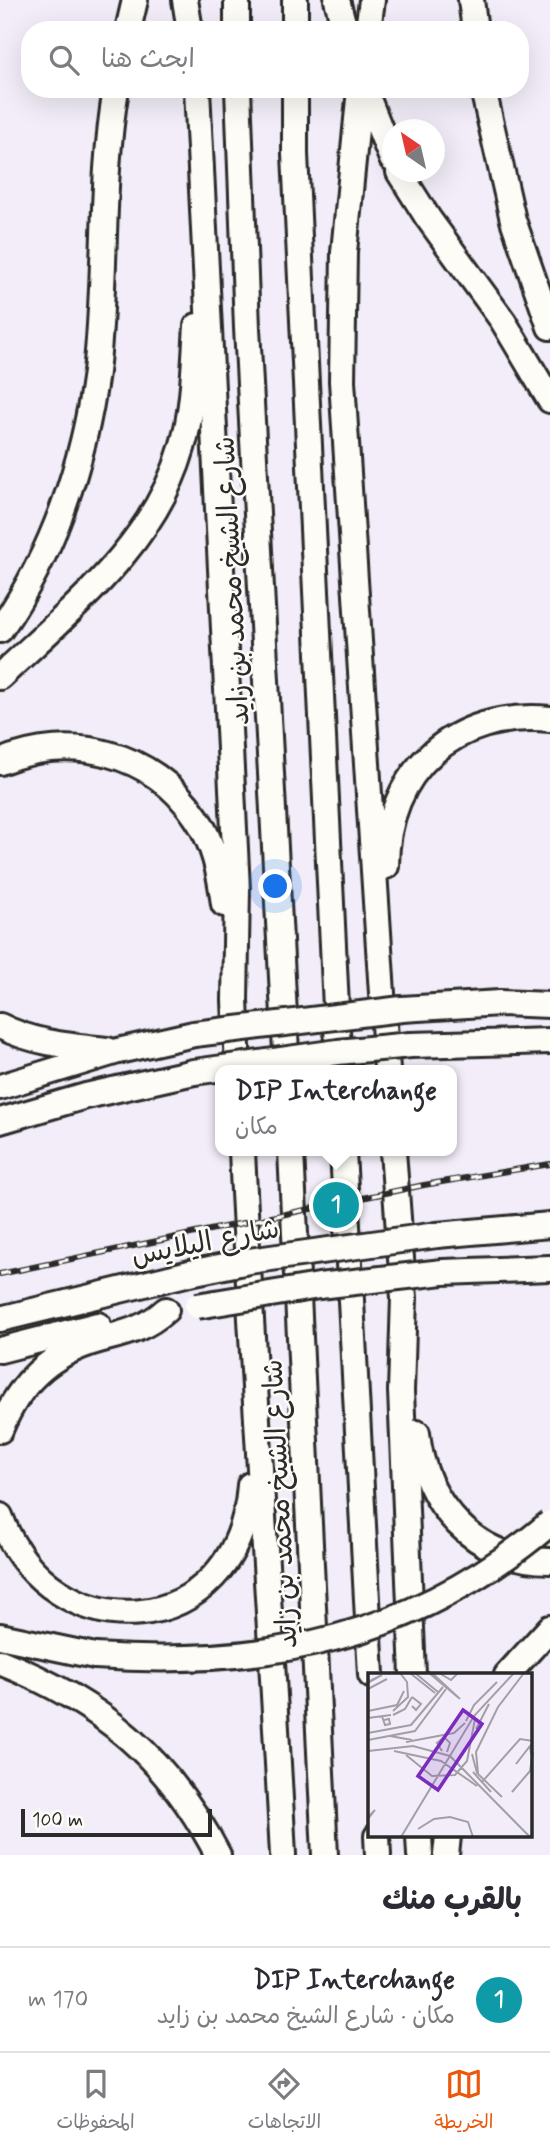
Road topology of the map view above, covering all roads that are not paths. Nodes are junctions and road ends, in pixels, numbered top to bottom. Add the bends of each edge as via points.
1 (135, 0) edge
2 (185, 0) edge
3 (237, 0) edge
4 (295, 0) edge
5 (337, 0) edge
6 (372, 0) edge
7 (471, 0) edge
8 (130, 21) edge
9 (188, 21) edge
10 (237, 21) edge
11 (295, 21) edge
12 (343, 21) edge
13 (369, 21) edge
14 (474, 21) edge
15 (115, 98) edge
16 (198, 98) edge
17 (238, 98) edge
18 (295, 98) edge
19 (361, 98) edge
20 (366, 98) edge
21 (485, 98) edge
22 (382, 134) edge
23 (405, 182) edge
24 (205, 220) junction
25 (550, 327) edge
26 (550, 400) edge
27 (0, 630) edge
28 (0, 677) edge
29 (550, 719) edge
30 (0, 762) edge
31 (380, 985) junction
32 (550, 992) edge
33 (235, 1000) junction
34 (500, 1003) junction
35 (550, 1004) edge
36 (0, 1026) edge
37 (550, 1041) edge
38 (118, 1052) junction
39 (238, 1065) edge
40 (244, 1065) edge
41 (287, 1065) edge
42 (339, 1065) edge
43 (387, 1065) edge
44 (215, 1069) edge
45 (0, 1087) edge
46 (0, 1121) edge
47 (242, 1156) edge
48 (291, 1156) edge
49 (343, 1156) edge
50 (393, 1156) edge
51 (550, 1225) edge
52 (550, 1268) edge
53 (505, 1270) junction
54 (550, 1277) edge
55 (166, 1310) junction
56 (0, 1319) edge
57 (403, 1334) junction
58 (0, 1350) edge
59 (253, 1383) junction
60 (0, 1430) edge
61 (0, 1516) edge
62 (550, 1523) edge
63 (550, 1562) edge
64 (550, 1628) edge
65 (0, 1636) edge
66 (0, 1662) edge
67 (371, 1673) edge
68 (413, 1673) edge
69 (510, 1673) edge
70 (218, 1855) edge
71 (283, 1855) edge
72 (325, 1855) edge

1 - 8 highway
2 - 9 highway
3 - 10 highway
4 - 11 highway
5 - 12 highway
6 - 13 highway
7 - 14 highway
15 - 27 highway via 105,167 98,336 90,406 65,501 36,570
16 - 24 highway
17 - 41 highway, شارع الشيخ محمد بن زايد
18 - 42 highway
19 - 31 highway via 344,252 343,424
20 - 22 highway
21 - 25 highway via 513,220
23 - 26 highway via 503,321
24 - 28 highway via 191,398 183,448 169,481 152,515 108,572
24 - 33 highway via 236,875
29 - 31 highway via 511,718 461,733 439,747 404,787 387,836 387,932
30 - 33 highway via 49,748 107,752 135,763 180,796 202,827 220,875
31 - 43 highway
32 - 34 highway
33 - 39 highway
34 - 35 highway
34 - 38 highway, bridge via 402,1009 194,1034
36 - 38 highway via 53,1043
37 - 40 highway, bridge via 411,1045
38 - 45 highway
44 - 46 highway, bridge via 86,1096
47 - 59 highway
48 - 72 highway, شارع الشيخ محمد بن زايد
49 - 67 highway
50 - 57 highway
51 - 56 highway, شارع اليلايس, bridge via 436,1235 248,1261
52 - 53 highway
53 - 54 highway
53 - 55 highway, bridge via 319,1286
55 - 58 highway
55 - 60 highway via 143,1328 80,1346 52,1360 23,1386
57 - 63 highway via 414,1375 419,1454 434,1495 478,1541 517,1558
57 - 68 highway via 401,1391
59 - 61 highway via 247,1515 224,1565 206,1586 183,1602 128,1614 80,1603 33,1569 7,1535
59 - 71 highway
62 - 65 highway, bridge via 465,1583 425,1604 349,1634 262,1654 183,1661 95,1656
64 - 69 highway
66 - 70 highway via 61,1688 101,1713 133,1741 184,1797

